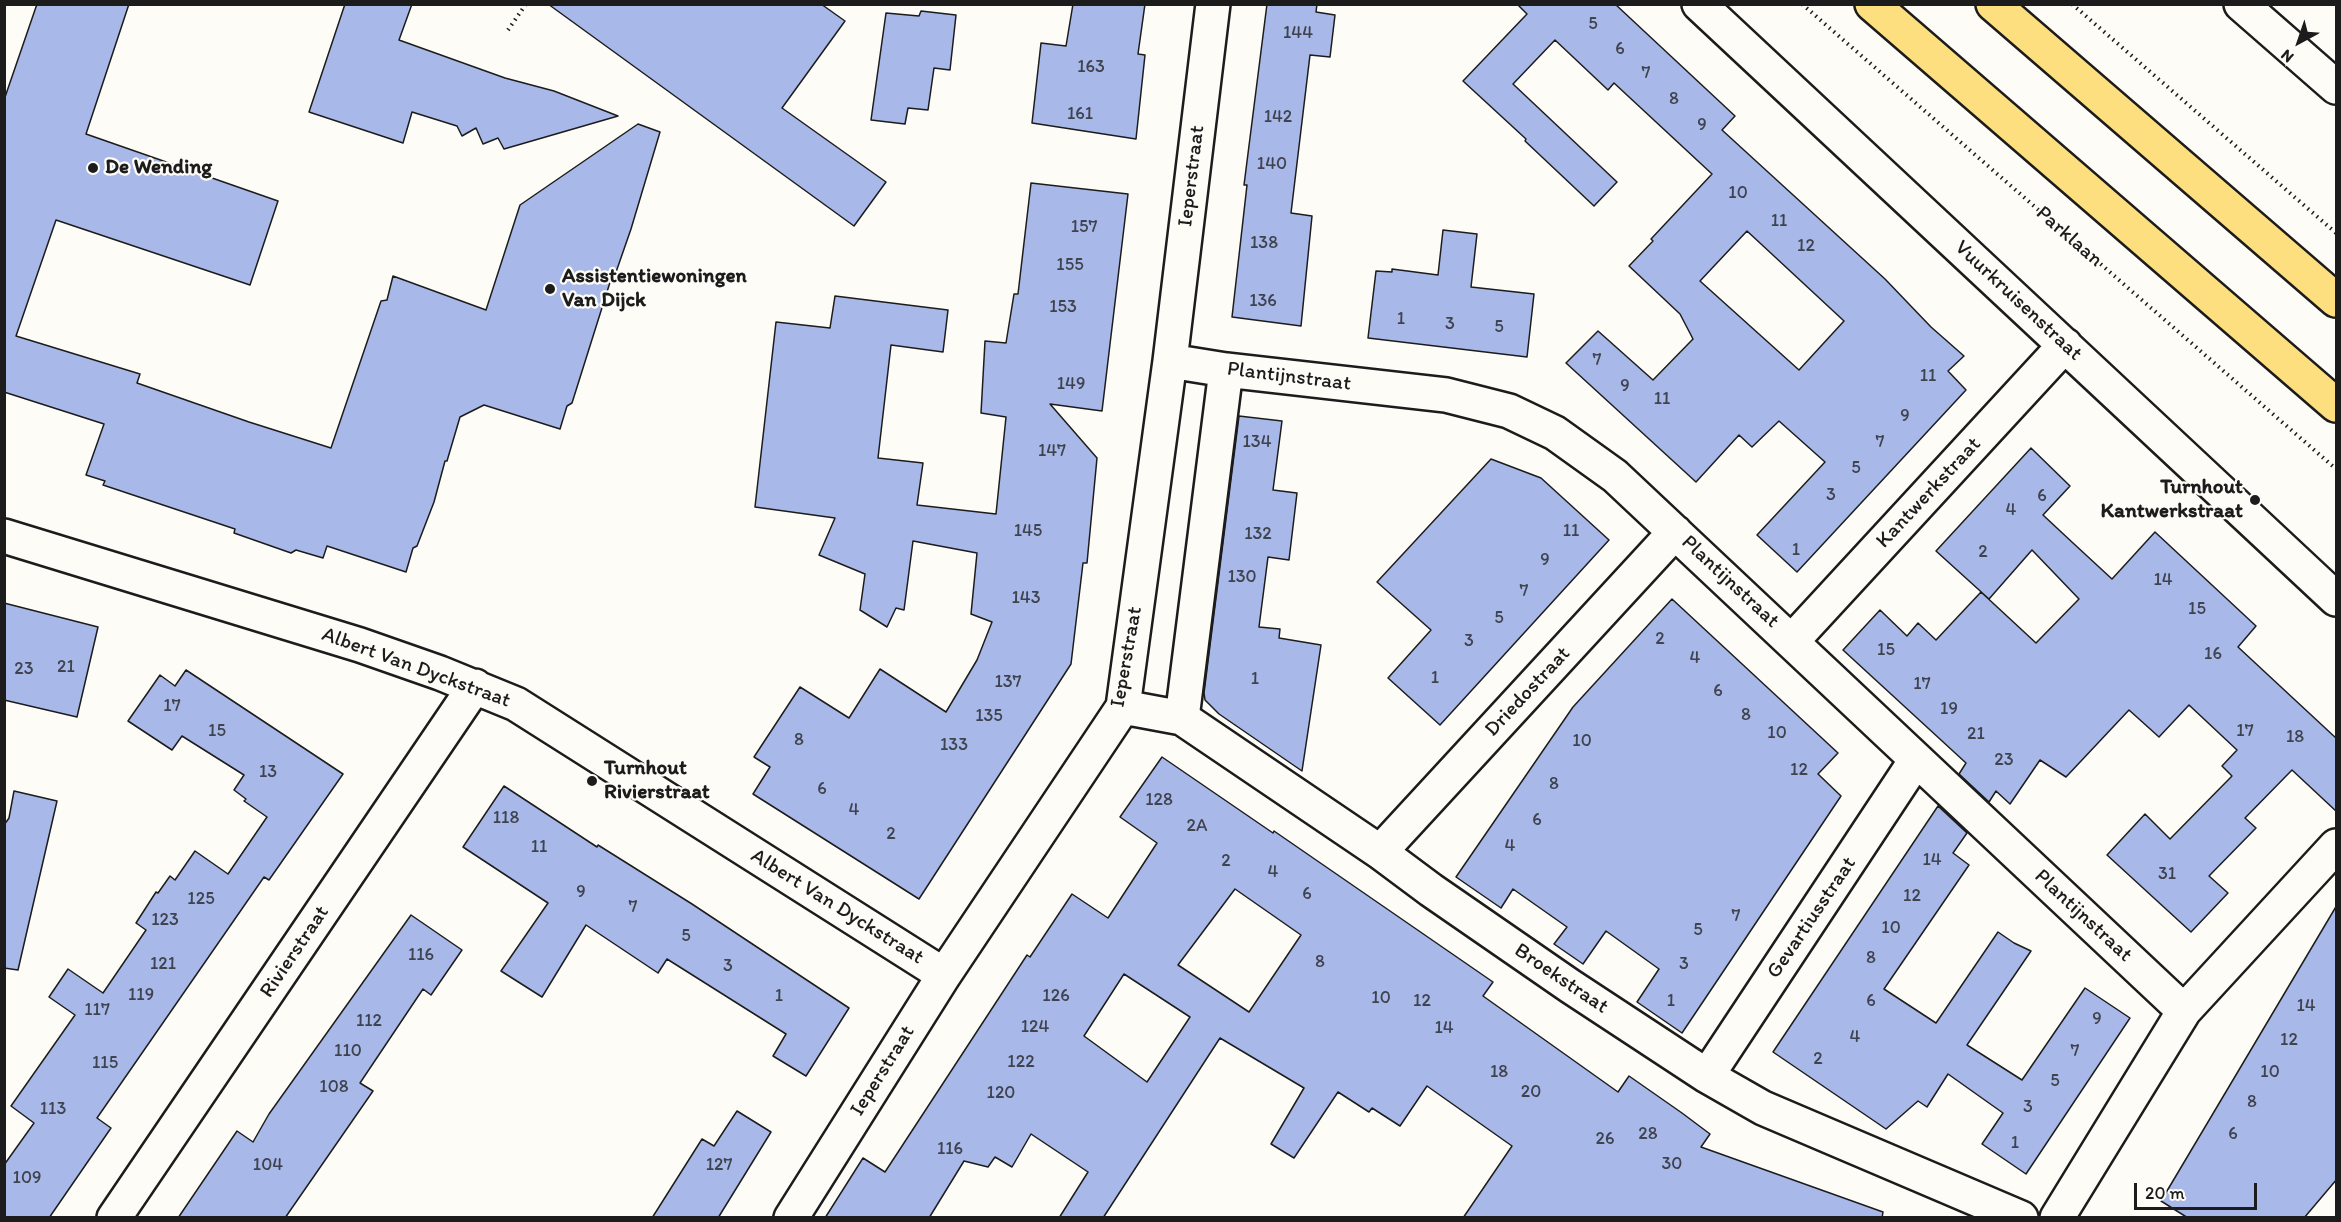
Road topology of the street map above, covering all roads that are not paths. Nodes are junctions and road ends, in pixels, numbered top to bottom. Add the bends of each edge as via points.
1 (1213, 4) edge
2 (1699, 4) edge
3 (1872, 4) edge
4 (1993, 4) edge
5 (2241, 4) edge
6 (2337, 87) edge
7 (2337, 300) edge
8 (2065, 345) junction
9 (1170, 361) junction
10 (1226, 370) junction
11 (2337, 405) edge
12 (1675, 532) junction
13 (4, 536) edge
14 (2337, 599) edge
15 (1792, 641) junction
16 (476, 686) junction
17 (1123, 708) junction
18 (1182, 718) junction
19 (1916, 760) junction
20 (2337, 846) edge
21 (1380, 852) junction
22 (944, 975) junction
23 (2184, 1011) junction
24 (1707, 1076) junction
25 (114, 1218) edge
26 (791, 1218) edge
27 (2021, 1218) edge
28 (2057, 1218) edge

1 - 9 street, Ieperstraat
2 - 8 street, Vuurkruisenstraat
3 - 11 main road
4 - 7 main road
5 - 6 street
8 - 14 street, Vuurkruisenstraat
8 - 15 street, Kantwerkstraat
9 - 10 street, Plantijnstraat
9 - 17 street, Ieperstraat
10 - 12 street, Plantijnstraat via 1446,395 1509,411 1555,433 1615,476
10 - 18 street
12 - 15 street, Plantijnstraat
12 - 21 street, Driedostraat
13 - 16 street, Albert Van Dyckstraat via 360,645
15 - 19 street, Plantijnstraat
16 - 22 street, Albert Van Dyckstraat via 526,710
16 - 25 street, Rivierstraat
17 - 18 street, Broekstraat
17 - 22 street, Ieperstraat
18 - 21 street, Broekstraat
19 - 23 street, Plantijnstraat
19 - 24 street, Gevartiusstraat
20 - 23 street
21 - 24 street, Broekstraat via 1570,986
22 - 26 street, Ieperstraat
23 - 28 street
24 - 27 street, Broekstraat via 1763,1108

